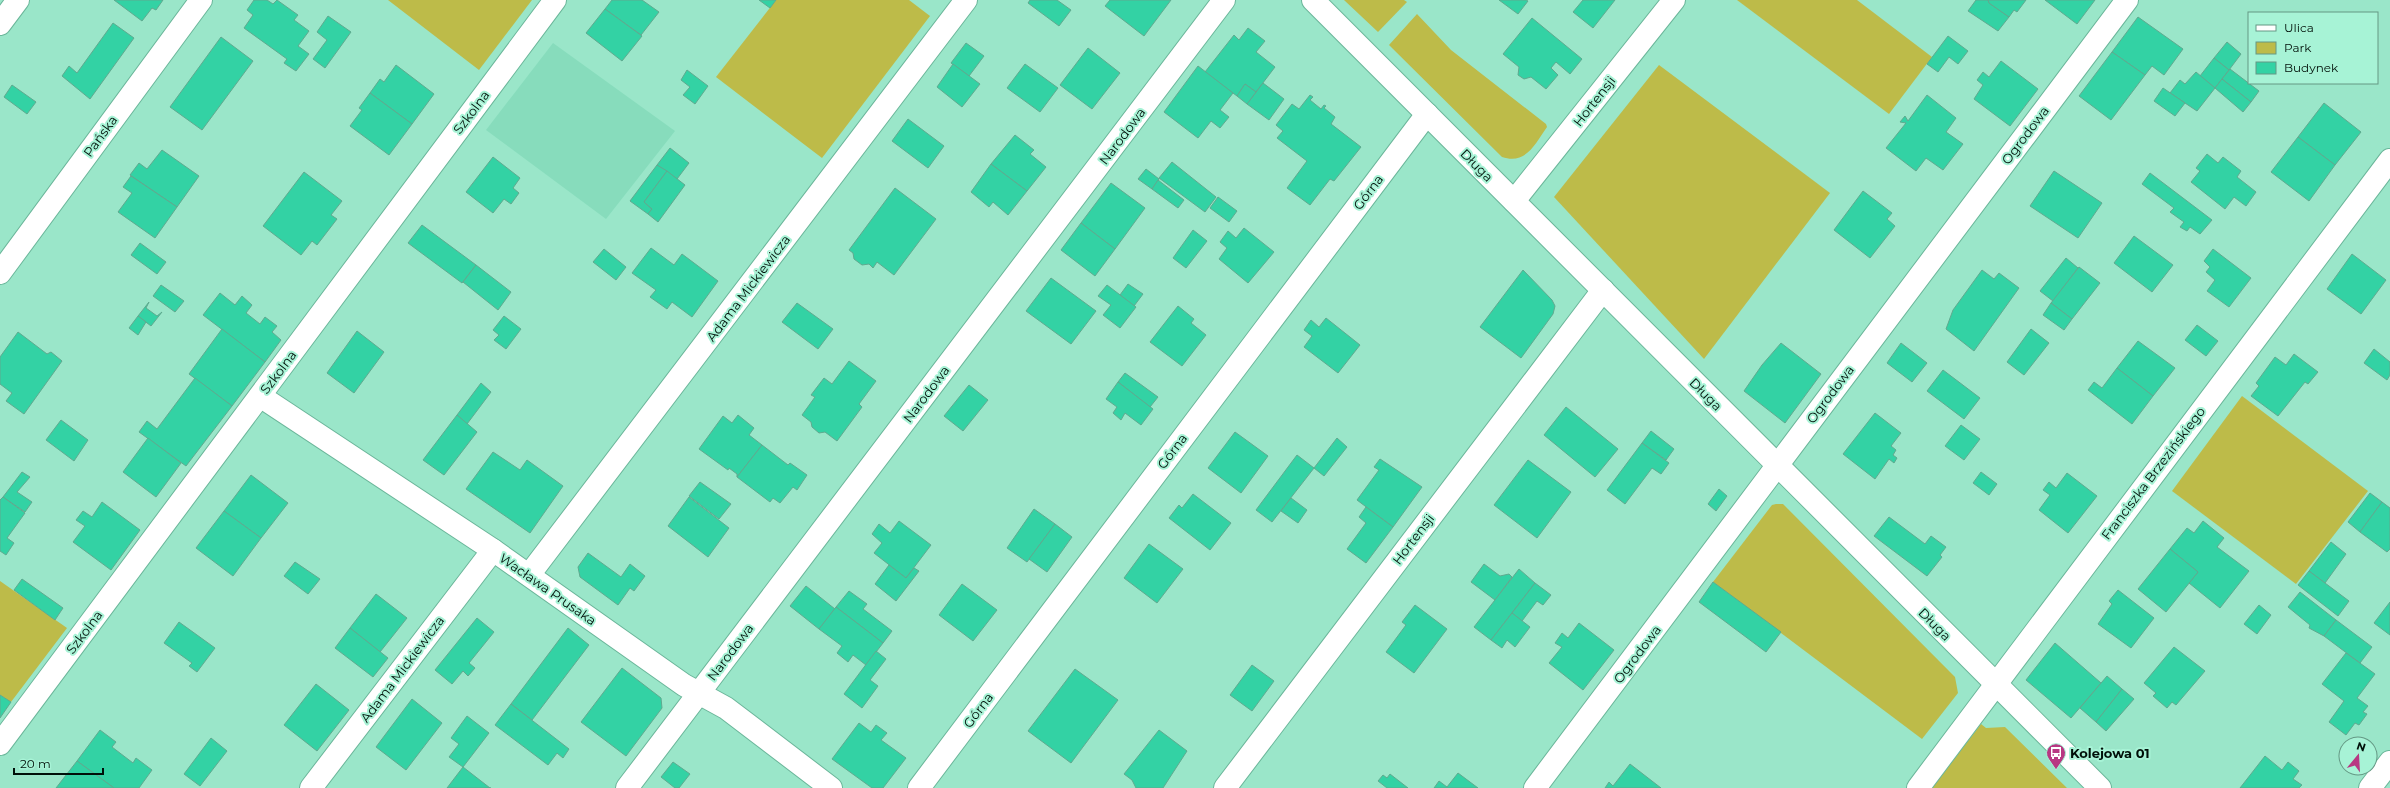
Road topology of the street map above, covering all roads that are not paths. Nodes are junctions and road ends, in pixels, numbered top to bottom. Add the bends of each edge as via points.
1 (18, 0) edge
2 (201, 0) edge
3 (555, 0) edge
4 (966, 0) edge
5 (1224, 0) edge
6 (1313, 0) edge
7 (1674, 0) edge
8 (2127, 0) edge
9 (0, 24) edge
10 (1426, 114) junction
11 (2390, 160) edge
12 (1514, 201) junction
13 (0, 273) edge
14 (1603, 290) junction
15 (260, 396) junction
16 (1777, 466) junction
17 (493, 550) junction
18 (529, 575) junction
19 (1996, 684) junction
20 (700, 693) junction
21 (0, 744) edge
22 (2390, 762) edge
23 (311, 788) edge
24 (627, 788) edge
25 (831, 788) edge
26 (919, 788) edge
27 (1225, 788) edge
28 (1534, 788) edge
29 (1918, 788) edge
30 (2100, 788) edge
31 (2370, 788) edge

1 - 9 street
2 - 13 street, Pańska
3 - 15 street, Szkolna
4 - 18 street, Adama Mickiewicza
5 - 20 street, Narodowa
6 - 10 street, Długa
7 - 12 street, Hortensji
8 - 16 street, Ogrodowa
10 - 12 street, Długa
10 - 26 street, Górna
11 - 19 street, Franciszka Brzezińskiego
12 - 14 street, Długa
14 - 16 street, Długa
14 - 27 street, Hortensji
15 - 17 street, Wacława Prusaka
15 - 21 street, Szkolna
16 - 19 street, Długa
16 - 28 street, Ogrodowa
17 - 18 street, Wacława Prusaka
17 - 23 street, Adama Mickiewicza
18 - 20 street, Wacława Prusaka via 684,685
19 - 29 street, Franciszka Brzezińskiego
19 - 30 street, Długa
20 - 24 street, Narodowa
20 - 25 street, Wacława Prusaka via 726,708
22 - 31 street

